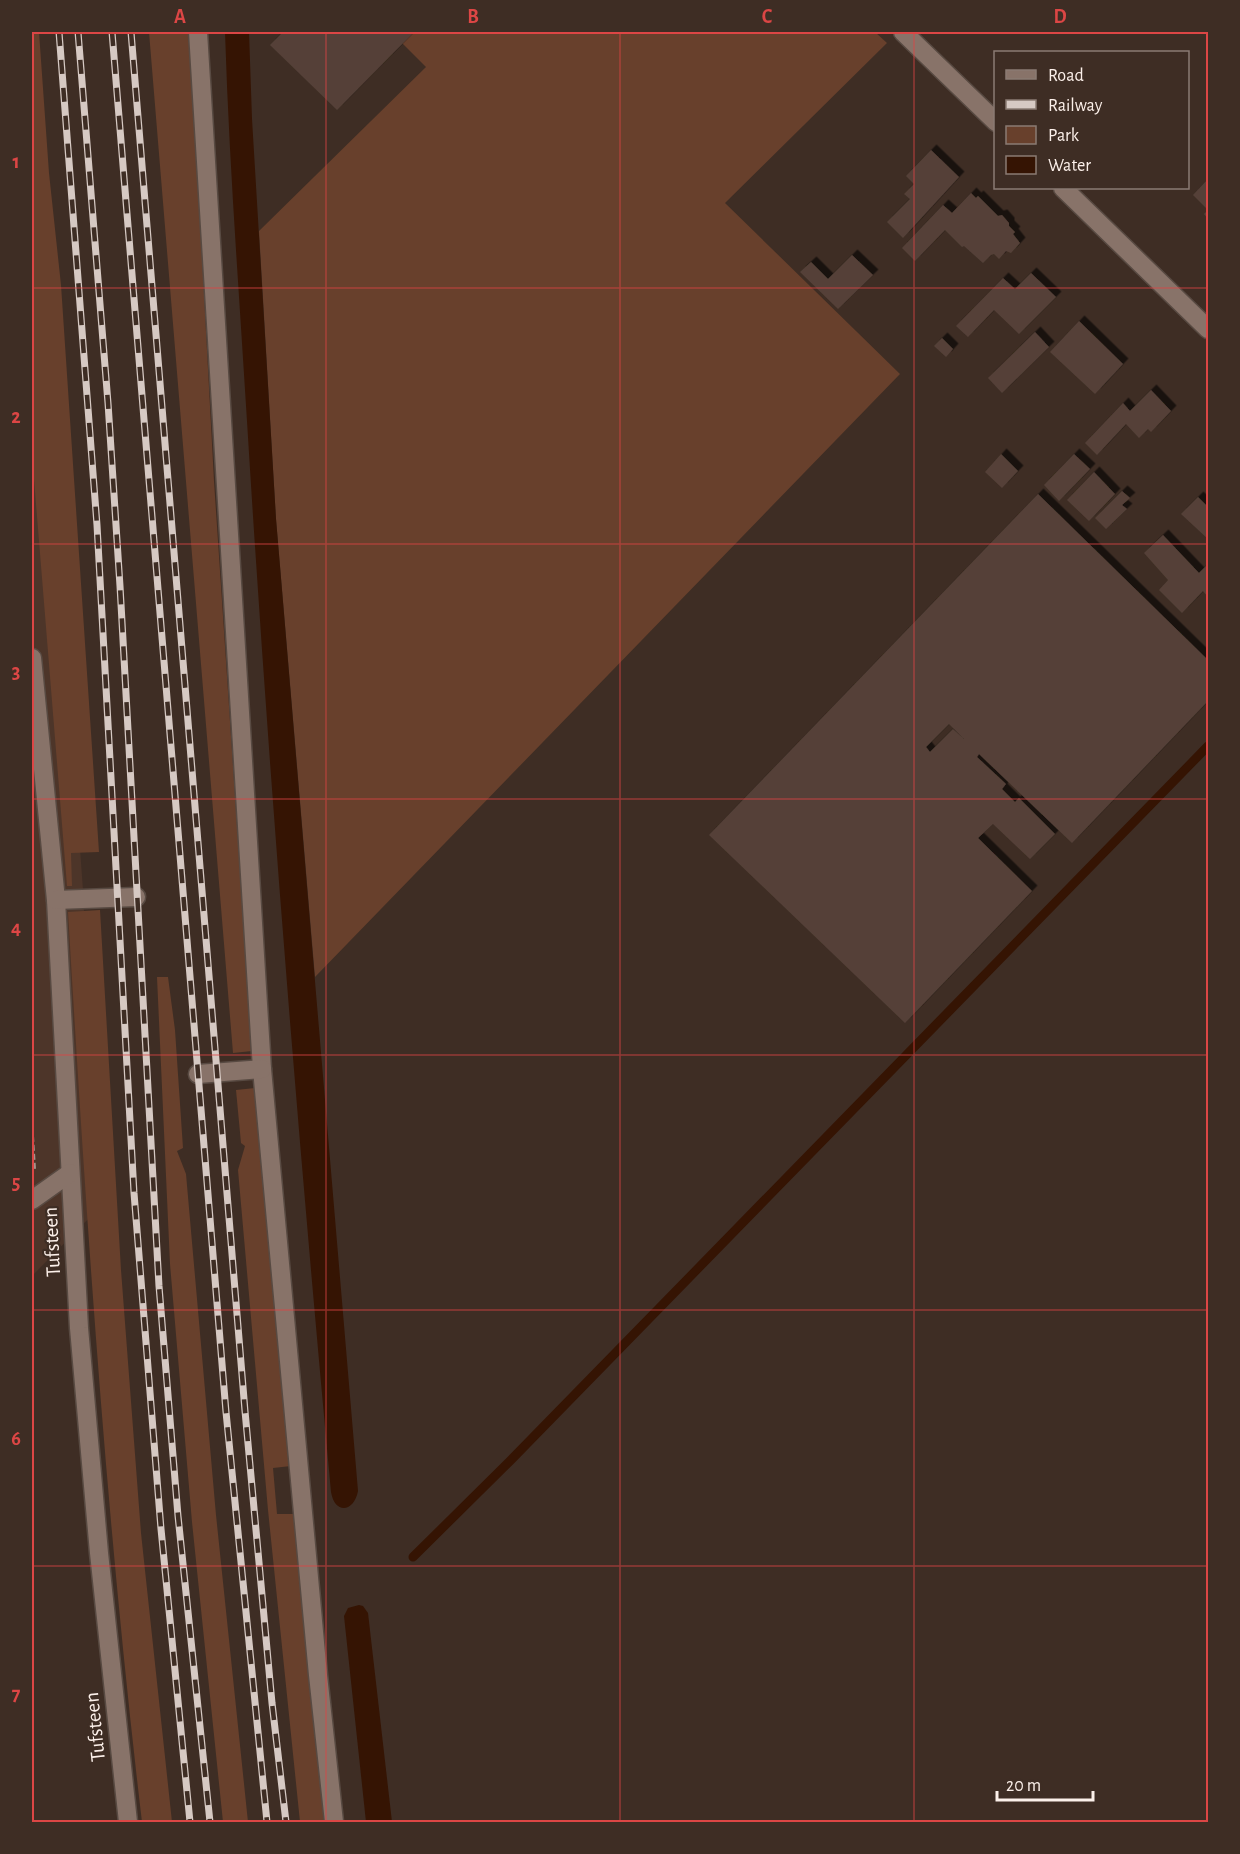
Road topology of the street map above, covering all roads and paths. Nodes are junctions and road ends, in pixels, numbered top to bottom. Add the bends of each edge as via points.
1 (198, 32) edge
2 (903, 32) edge
3 (994, 120) edge
4 (1064, 189) edge
5 (1209, 329) edge
6 (32, 658) edge
7 (136, 897) dead end
8 (56, 900) junction
9 (262, 1069) junction
10 (198, 1074) dead end
11 (70, 1173) junction
12 (32, 1200) edge
13 (128, 1822) edge
14 (334, 1822) edge

1 - 9 street
2 - 3 street
4 - 5 street
6 - 8 street, Tufsteen
7 - 8 street
8 - 11 street, Tufsteen
9 - 10 street
9 - 14 street
11 - 12 street
11 - 13 street, Tufsteen via 81,1352

